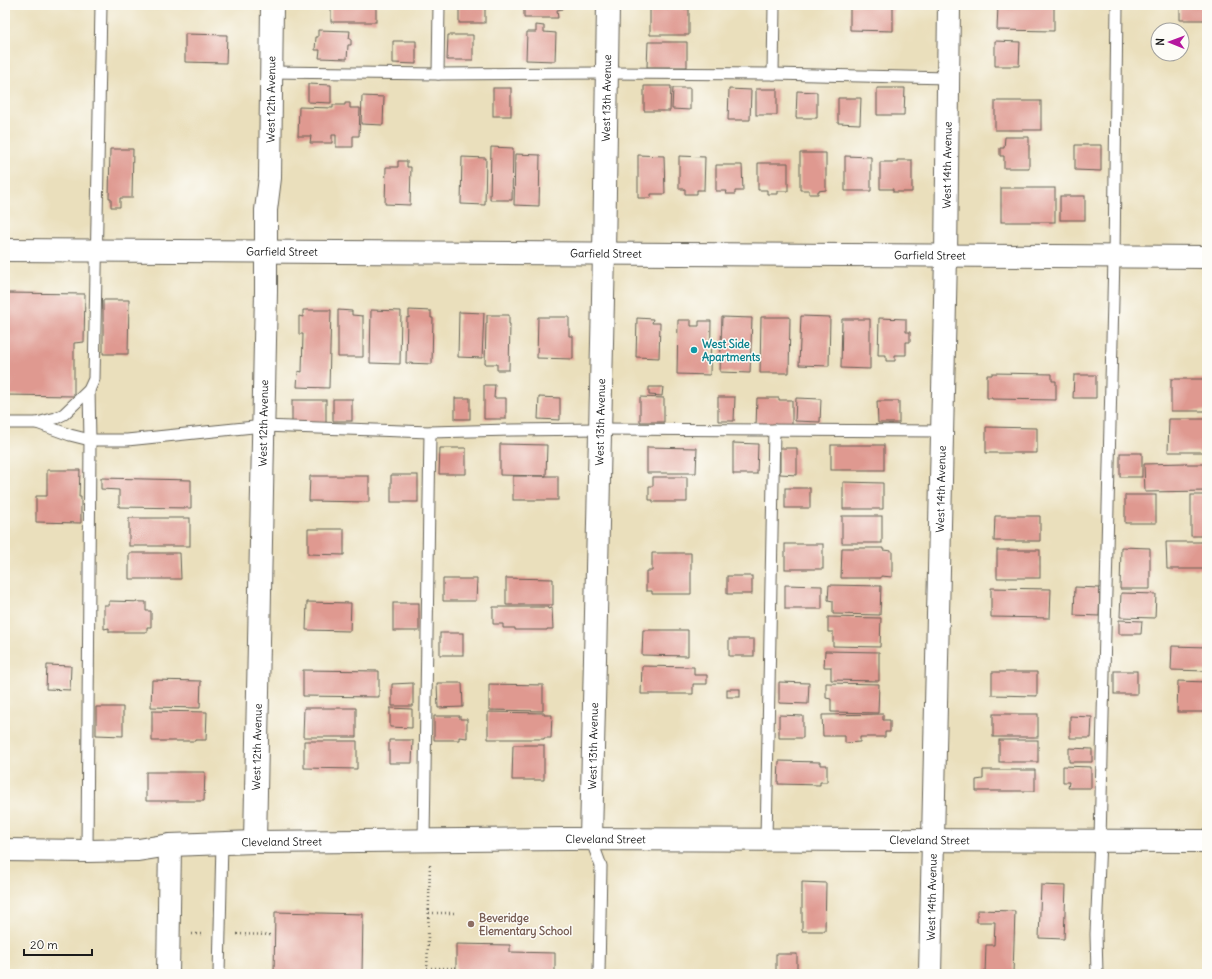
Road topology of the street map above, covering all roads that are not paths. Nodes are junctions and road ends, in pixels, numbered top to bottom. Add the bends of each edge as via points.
1 (101, 5) edge
2 (272, 5) edge
3 (439, 5) edge
4 (608, 5) edge
5 (774, 5) edge
6 (949, 5) edge
7 (1117, 5) edge
8 (270, 72) junction
9 (607, 73) junction
10 (438, 74) junction
11 (773, 74) junction
12 (948, 78) junction
13 (5, 250) edge
14 (97, 251) junction
15 (267, 252) junction
16 (604, 253) junction
17 (946, 256) junction
18 (1114, 257) junction
19 (1207, 257) edge
20 (89, 390) junction
21 (5, 423) edge
22 (37, 423) junction
23 (263, 426) junction
24 (600, 429) junction
25 (774, 430) junction
26 (942, 431) junction
27 (430, 432) junction
28 (90, 440) junction
29 (591, 839) junction
30 (766, 839) junction
31 (933, 839) junction
32 (424, 840) junction
33 (1100, 840) junction
34 (1207, 841) edge
35 (222, 842) junction
36 (255, 842) junction
37 (170, 845) junction
38 (5, 850) edge
39 (87, 851) junction
40 (168, 974) edge
41 (219, 974) edge
42 (599, 974) edge
43 (930, 974) edge
44 (1097, 974) edge

1 - 14 lane
2 - 8 street, West 12th Avenue
3 - 10 lane
4 - 9 street, West 13th Avenue
5 - 11 lane
6 - 12 street, West 14th Avenue
7 - 18 lane
8 - 10 lane
8 - 15 street, West 12th Avenue
9 - 10 lane
9 - 11 lane
9 - 16 street, West 13th Avenue
11 - 12 lane
12 - 17 street, West 14th Avenue
13 - 14 street, Garfield Street
14 - 15 street, Garfield Street
14 - 20 lane via 94,379
15 - 16 street, Garfield Street
15 - 23 street, West 12th Avenue
16 - 17 street, Garfield Street
16 - 24 street, West 13th Avenue
17 - 18 street, Garfield Street
17 - 26 street, West 14th Avenue
18 - 19 street, Garfield Street
18 - 33 lane
20 - 22 lane via 64,414
20 - 28 lane
21 - 22 lane
22 - 28 lane
23 - 27 lane
23 - 28 lane via 127,440
23 - 36 street, West 12th Avenue
24 - 25 lane
24 - 27 lane
24 - 29 street, West 13th Avenue
25 - 26 lane
25 - 30 lane
26 - 31 street, West 14th Avenue
27 - 32 lane
28 - 39 lane
29 - 30 street, Cleveland Street
29 - 32 street, Cleveland Street
29 - 42 lane via 601,866
30 - 31 street, Cleveland Street
31 - 33 street, Cleveland Street
31 - 43 street, West 14th Avenue
32 - 36 street, Cleveland Street
33 - 34 street, Cleveland Street
33 - 44 lane
35 - 36 street, Cleveland Street
35 - 37 street, Cleveland Street
35 - 41 lane
37 - 39 street, Cleveland Street via 138,850
37 - 40 street
38 - 39 street, Cleveland Street

